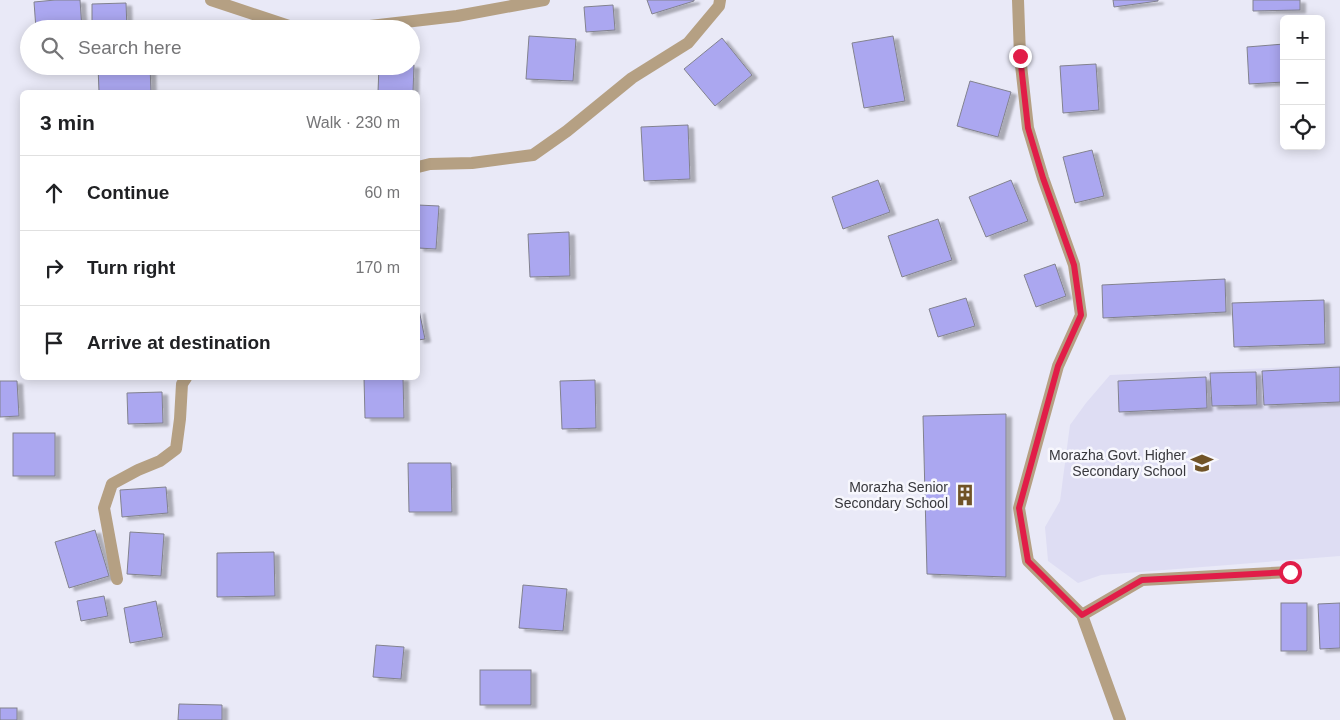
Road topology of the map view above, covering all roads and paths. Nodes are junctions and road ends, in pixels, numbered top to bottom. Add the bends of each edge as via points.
1 (211, 0) edge
2 (544, 0) edge
3 (720, 0) edge
4 (1018, 0) edge
5 (271, 20) edge
6 (420, 20) edge
7 (420, 166) edge
8 (185, 380) edge
9 (1290, 572) dead end
10 (117, 579) dead end
11 (1082, 615) junction
12 (1120, 720) edge

1 - 5 street
2 - 6 street
3 - 7 street via 719,6 688,43 632,78 533,156
4 - 11 street via 1028,128 1074,265 1081,315 1058,366 1019,508 1028,561
8 - 10 street via 176,449 160,461 112,484 104,508
9 - 11 street via 1142,580
11 - 12 street

